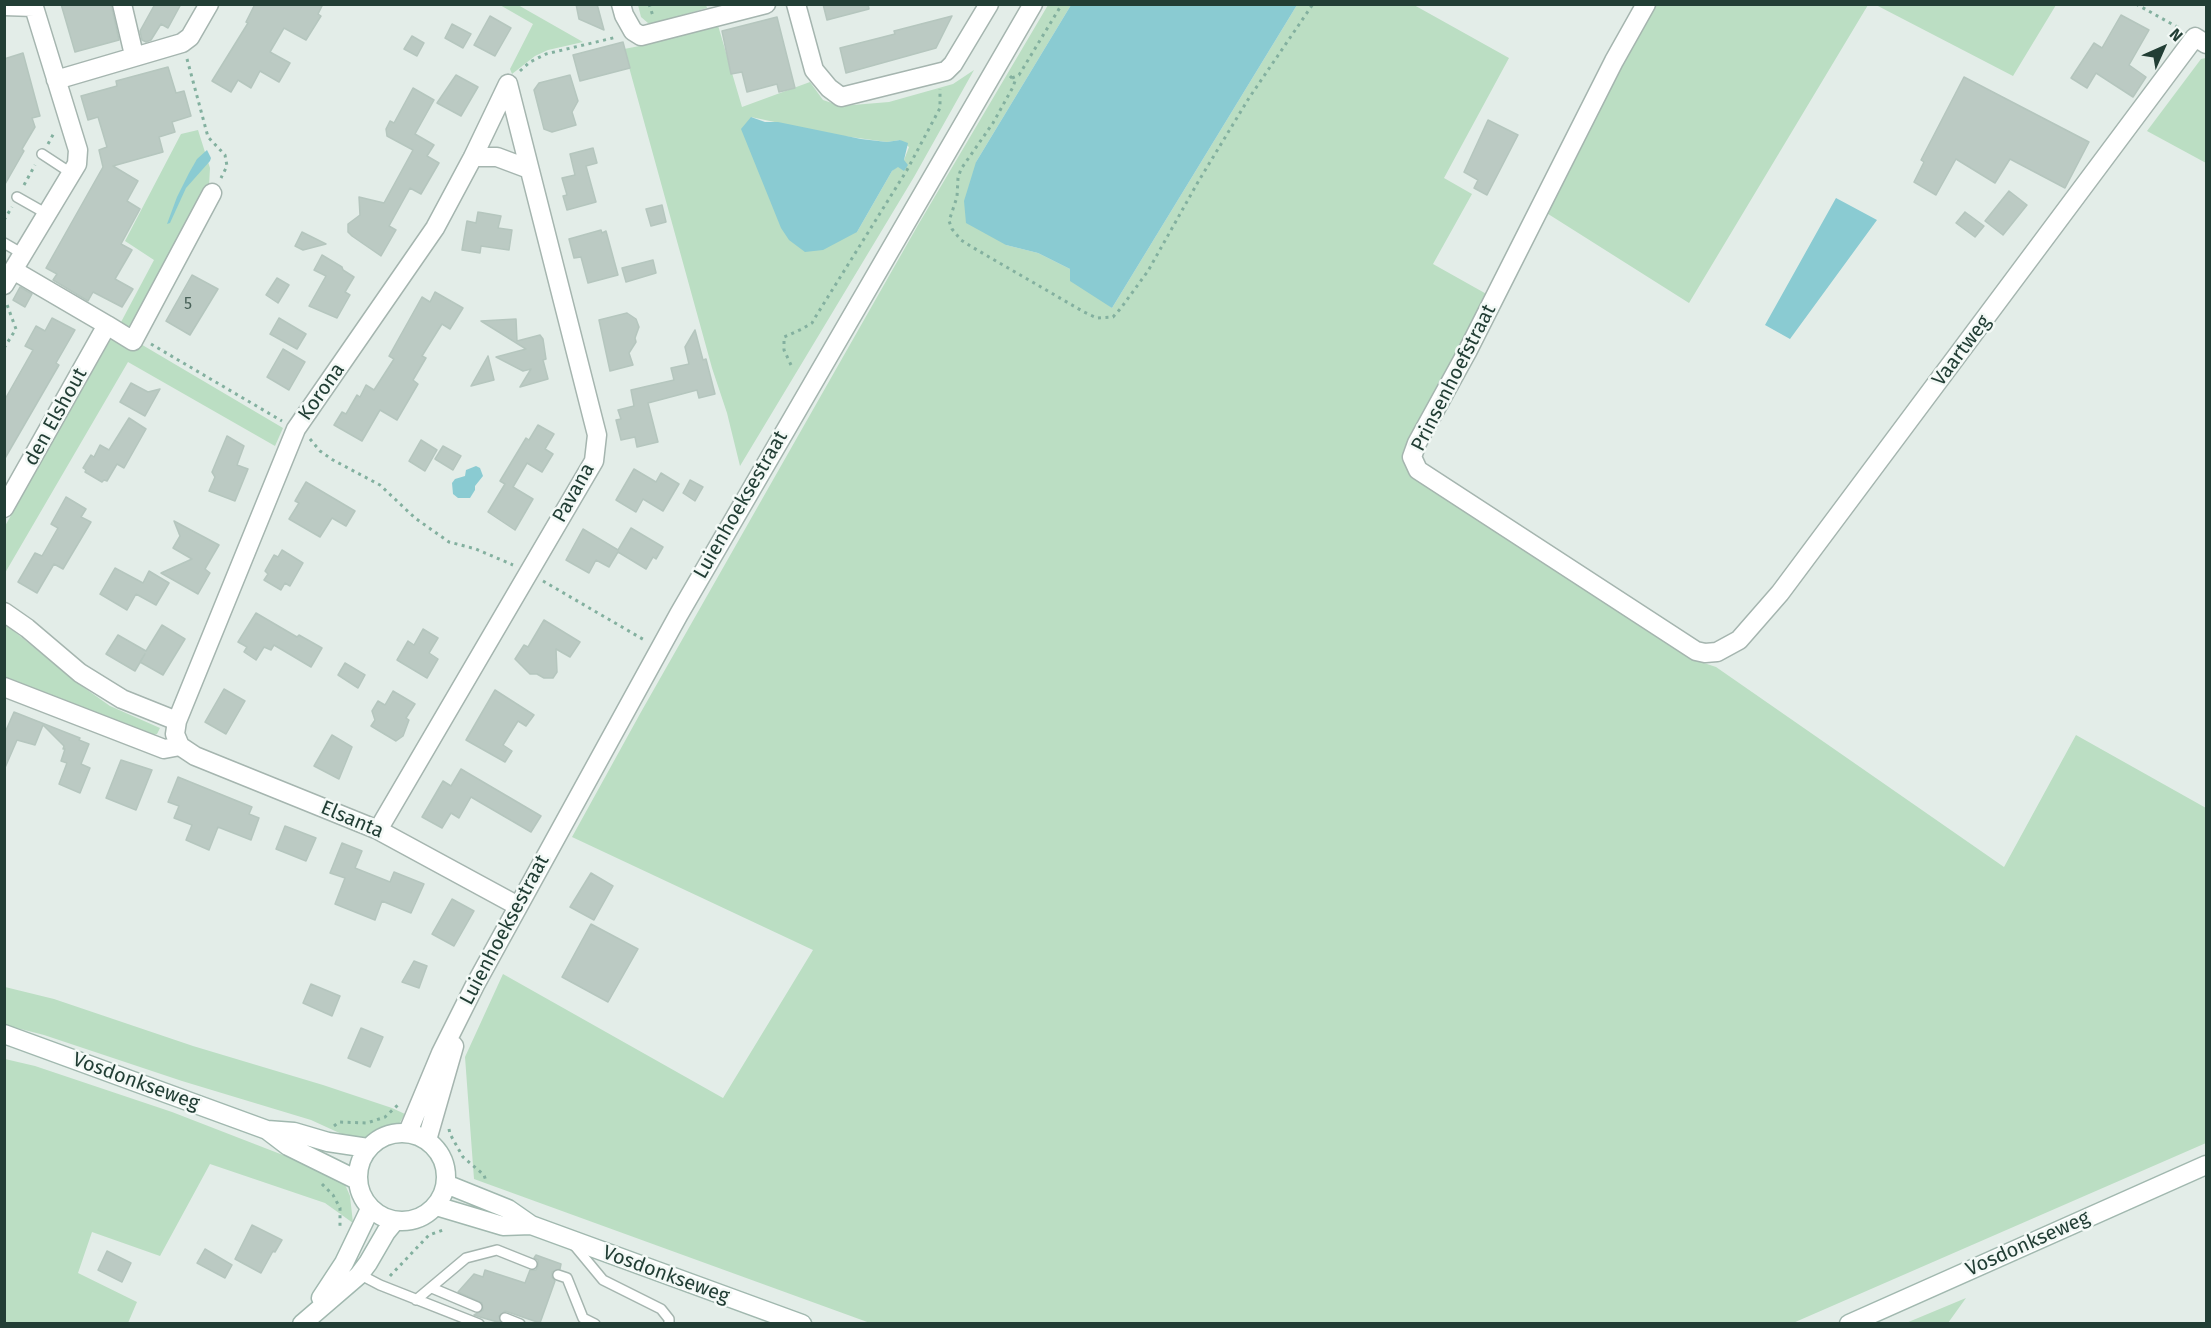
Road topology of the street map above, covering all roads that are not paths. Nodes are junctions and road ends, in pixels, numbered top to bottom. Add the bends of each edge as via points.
1 (122, 4) edge
2 (209, 4) edge
3 (621, 4) edge
4 (766, 4) edge
5 (796, 4) edge
6 (988, 4) edge
7 (1033, 4) edge
8 (1646, 4) edge
9 (4, 6) edge
10 (34, 6) edge
11 (2201, 40) edge
12 (134, 55) junction
13 (56, 80) junction
14 (508, 84) joint
15 (42, 154) dead end
16 (473, 157) junction
17 (528, 169) junction
18 (71, 173) junction
19 (212, 193) road end
20 (18, 197) dead end
21 (47, 214) junction
22 (4, 243) edge
23 (22, 254) junction
24 (9, 278) edge
25 (107, 325) junction
26 (4, 508) edge
27 (4, 612) edge
28 (1717, 652) joint
29 (4, 687) edge
30 (177, 721) junction
31 (180, 746) junction
32 (378, 830) junction
33 (518, 906) junction
34 (461, 1013) junction
35 (4, 1034) edge
36 (267, 1130) junction
37 (408, 1132) junction
38 (427, 1140) junction
39 (368, 1148) junction
40 (2206, 1165) edge
41 (357, 1180) junction
42 (446, 1184) junction
43 (436, 1206) junction
44 (370, 1209) junction
45 (395, 1221) junction
46 (531, 1225) junction
47 (571, 1241) junction
48 (345, 1263) junction
49 (532, 1264) dead end
50 (360, 1275) junction
51 (558, 1275) dead end
52 (432, 1288) junction
53 (416, 1300) junction
54 (477, 1307) dead end
55 (505, 1317) dead end
56 (306, 1319) edge
57 (581, 1321) edge
58 (478, 1323) edge
59 (520, 1323) edge
60 (595, 1323) edge
61 (669, 1323) edge
62 (802, 1323) edge
63 (1849, 1323) edge

1 - 12 street
2 - 12 street via 190,37 182,43
3 - 4 street via 633,31 641,36
5 - 6 street via 814,70 841,97 946,70
7 - 33 street, Luienhoeksestraat via 684,604
8 - 28 street, Prinsenhoefstraat via 1413,457 1418,470 1696,651
9 - 10 street
10 - 13 street
11 - 28 street, Vaartweg via 1780,593 1739,640
12 - 13 street
13 - 18 street via 78,150 77,164
14 - 16 street, Korona
14 - 17 street, Pavana
15 - 18 lane
16 - 17 street via 497,158
16 - 30 street, Korona via 435,228 296,429
17 - 32 street, Pavana via 597,435 594,460
18 - 21 street
19 - 25 street via 134,341
20 - 21 lane
21 - 23 street
22 - 23 lane
23 - 24 street
24 - 25 street
25 - 26 street, den Elshout
27 - 30 street via 80,673 122,699
29 - 31 street, Elsanta via 164,749
30 - 31 street via 175,734
31 - 32 street, Elsanta via 195,756
32 - 33 street, Elsanta
33 - 34 street, Luienhoeksestraat
34 - 37 street, Luienhoeksestraat
34 - 38 street, Luienhoeksestraat
35 - 36 street, Vosdonkseweg
36 - 39 street, Vosdonkseweg
36 - 41 street, Vosdonkseweg via 288,1146
37 - 38 street
37 - 39 street via 379,1138
38 - 42 street via 443,1159
39 - 41 street via 359,1163
40 - 63 street, Vosdonkseweg
41 - 44 street
42 - 43 street
42 - 46 street, Vosdonkseweg via 508,1209
43 - 45 street via 425,1216
43 - 46 street, Vosdonkseweg via 503,1226
44 - 45 street
44 - 48 street
45 - 50 street
46 - 47 street, Vosdonkseweg
47 - 61 lane via 603,1280 661,1309
47 - 62 street, Vosdonkseweg
48 - 50 lane
48 - 56 street
49 - 52 lane via 497,1250 466,1258
50 - 53 lane
50 - 56 street
51 - 57 lane via 567,1278
52 - 53 lane
52 - 54 lane
53 - 58 lane
55 - 59 lane
57 - 60 lane

